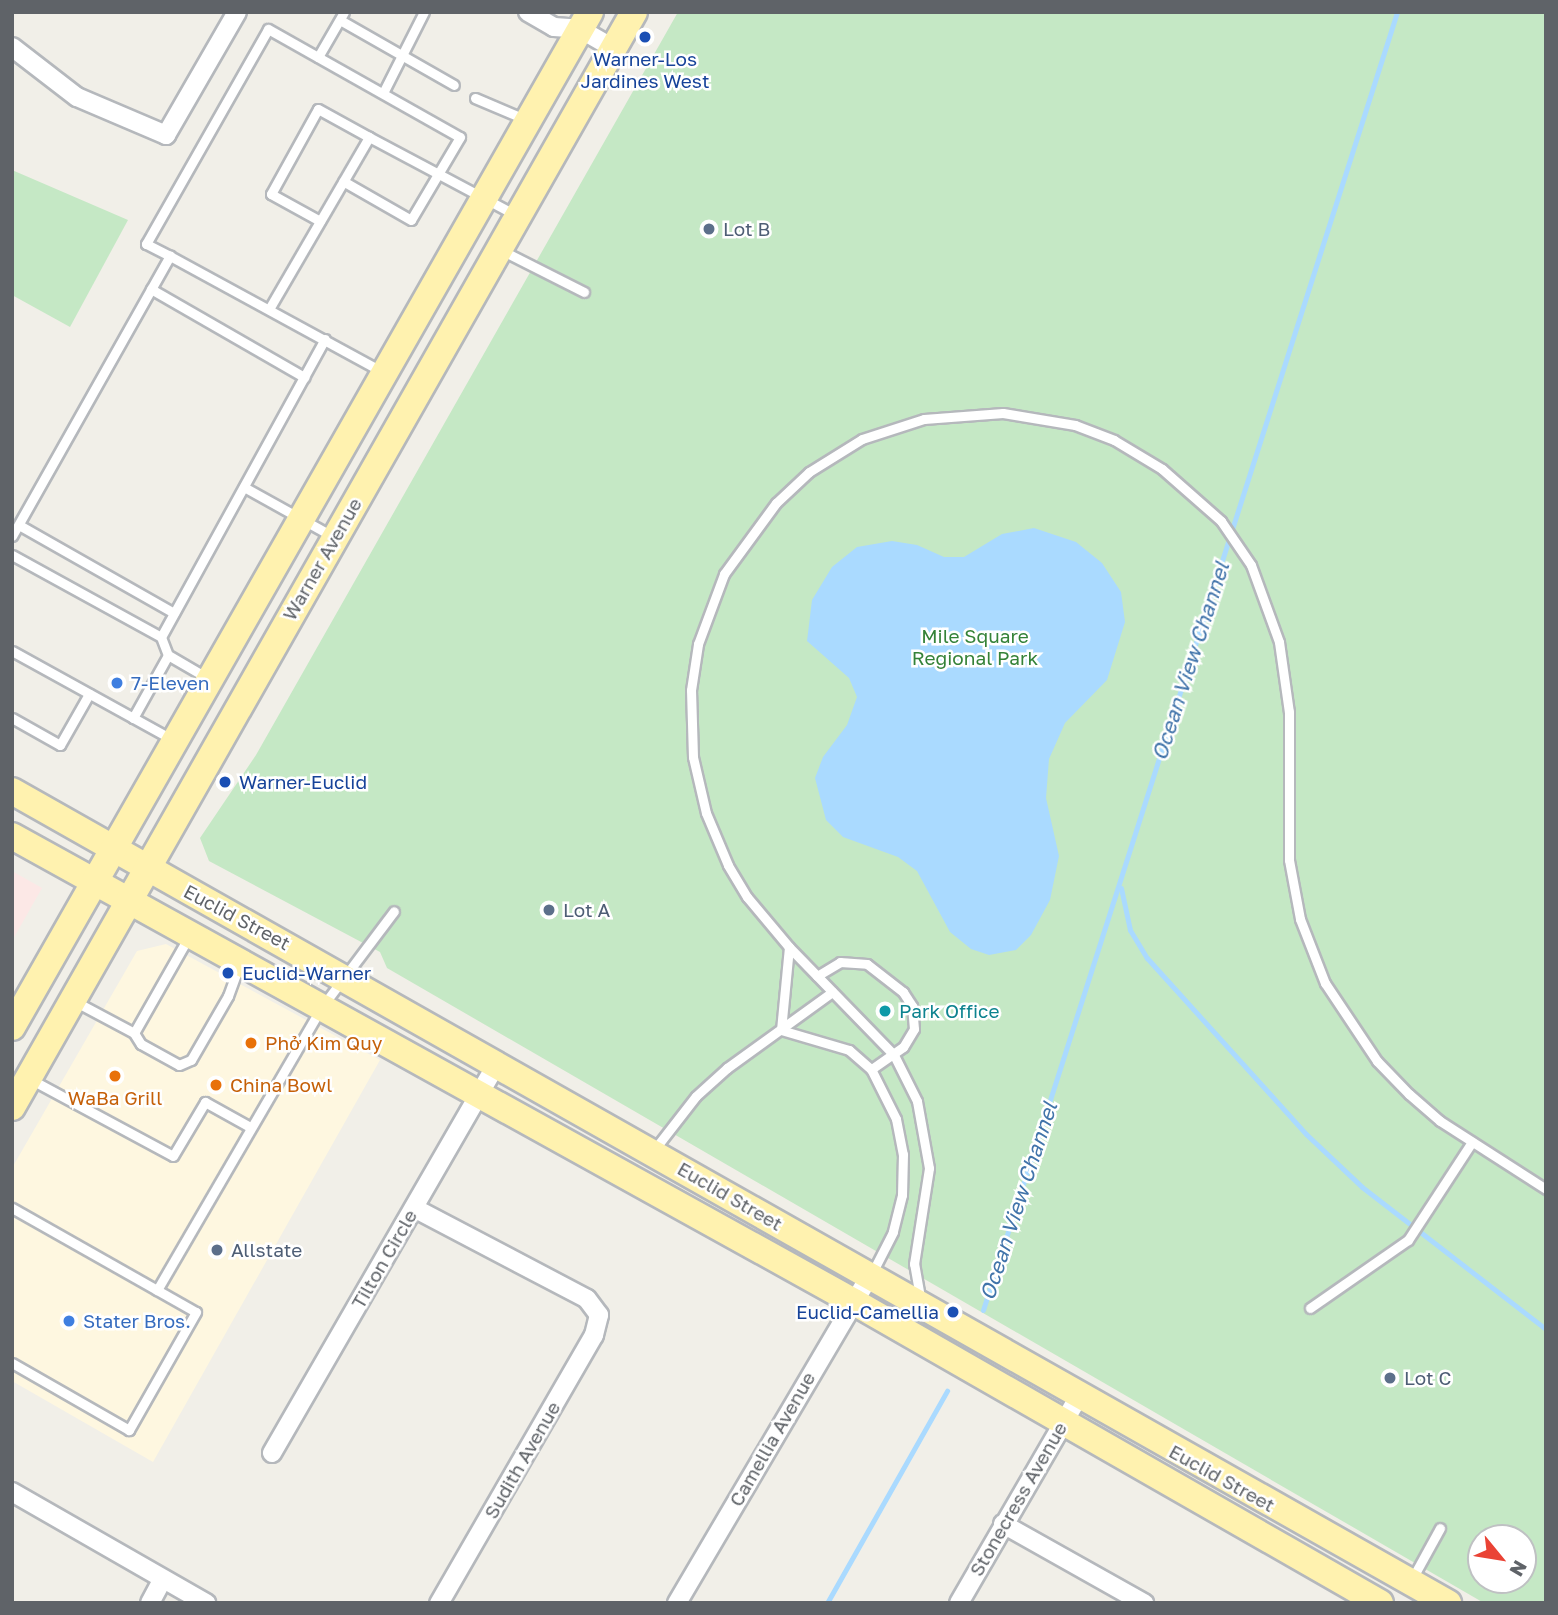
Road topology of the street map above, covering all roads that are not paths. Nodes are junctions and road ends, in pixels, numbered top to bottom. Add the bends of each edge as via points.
1 (237, 12) edge
2 (424, 12) edge
3 (528, 12) edge
4 (634, 12) edge
5 (342, 16) edge
6 (580, 18) edge
7 (12, 47) edge
8 (613, 48) junction
9 (402, 56) junction
10 (318, 57) junction
11 (454, 85) dead end
12 (383, 93) junction
13 (475, 98) dead end
14 (529, 121) junction
15 (369, 137) junction
16 (438, 174) junction
17 (343, 181) junction
18 (485, 197) junction
19 (518, 216) junction
20 (320, 221) junction
21 (499, 249) junction
22 (170, 256) junction
23 (152, 289) junction
24 (584, 292) dead end
25 (269, 309) junction
26 (325, 339) junction
27 (384, 373) junction
28 (304, 377) junction
29 (244, 487) junction
30 (301, 519) junction
31 (19, 525) junction
32 (12, 536) edge
33 (334, 537) junction
34 (12, 555) edge
35 (174, 613) junction
36 (161, 637) junction
37 (12, 651) edge
38 (168, 655) junction
39 (209, 680) junction
40 (89, 694) junction
41 (12, 718) edge
42 (133, 718) junction
43 (174, 741) junction
44 (12, 791) edge
45 (12, 836) edge
46 (113, 849) junction
47 (148, 869) junction
48 (94, 883) junction
49 (129, 903) junction
50 (394, 911) dead end
51 (189, 937) junction
52 (789, 947) junction
53 (240, 965) junction
54 (345, 975) junction
55 (817, 976) junction
56 (832, 992) junction
57 (73, 1000) junction
58 (321, 1007) junction
59 (12, 1027) edge
60 (781, 1030) junction
61 (134, 1033) junction
62 (894, 1055) junction
63 (496, 1065) junction
64 (871, 1069) junction
65 (28, 1078) junction
66 (479, 1096) junction
67 (12, 1107) edge
68 (250, 1127) junction
69 (1472, 1142) junction
70 (653, 1152) junction
71 (1546, 1189) edge
72 (12, 1208) edge
73 (414, 1208) junction
74 (870, 1276) junction
75 (157, 1290) junction
76 (854, 1302) junction
77 (922, 1306) junction
78 (1310, 1308) dead end
79 (12, 1363) edge
80 (1079, 1396) junction
81 (1062, 1424) junction
82 (272, 1453) dead end
83 (12, 1492) edge
84 (1003, 1524) junction
85 (1440, 1528) dead end
86 (163, 1579) junction
87 (1410, 1581) junction
88 (150, 1603) edge
89 (206, 1603) edge
90 (439, 1603) edge
91 (677, 1603) edge
92 (958, 1603) edge
93 (1144, 1603) edge
94 (1380, 1603) edge
95 (1448, 1603) edge

1 - 7 street via 166,135 77,97
2 - 9 lane
3 - 6 street via 554,27
4 - 8 main road, Warner Avenue
5 - 9 lane
5 - 10 lane
6 - 8 street
6 - 14 main road, Warner Avenue
8 - 19 main road, Warner Avenue
9 - 11 lane
9 - 12 lane
10 - 12 lane
10 - 22 lane via 268,29 146,244
12 - 16 lane via 460,137
13 - 14 lane
14 - 18 main road, Warner Avenue
15 - 16 lane
15 - 17 lane
15 - 20 lane via 318,109 271,194
16 - 17 lane via 411,220
16 - 18 lane
17 - 20 lane
18 - 19 lane
18 - 27 main road, Warner Avenue
19 - 21 main road, Warner Avenue
20 - 25 lane
21 - 24 lane
21 - 33 main road, Warner Avenue
22 - 23 lane
22 - 25 lane
23 - 28 lane
23 - 31 lane
25 - 26 lane
26 - 27 lane
26 - 28 lane
27 - 30 main road, Warner Avenue
28 - 29 lane
29 - 30 lane
29 - 35 lane
30 - 33 lane
30 - 39 main road, Warner Avenue
31 - 32 lane
31 - 35 lane
33 - 47 main road, Warner Avenue
34 - 36 lane
35 - 36 lane
36 - 38 lane
37 - 40 lane
38 - 39 lane
38 - 42 lane
39 - 43 main road, Warner Avenue
40 - 41 lane via 60,744
40 - 42 lane
42 - 43 lane
43 - 46 main road, Warner Avenue
44 - 46 main road, Euclid Street
45 - 48 main road, Euclid Street
46 - 47 main road, Euclid Street
46 - 48 main road, Warner Avenue
47 - 49 main road, Warner Avenue
47 - 54 main road, Euclid Street
48 - 49 main road, Euclid Street
48 - 59 main road, Warner Avenue
49 - 51 main road, Euclid Street
49 - 57 main road, Warner Avenue
50 - 54 lane
51 - 53 main road, Euclid Street
51 - 61 lane
52 - 55 lane
52 - 60 lane
52 - 69 lane via 728,865 706,813 692,757 691,690 698,644 724,573 776,503 809,472 862,439 924,419 968,414 1037,416 1075,425 1114,440 1195,494 1251,565 1288,682 1286,832 1307,939 1336,1003 1377,1061 1430,1112
53 - 58 main road, Euclid Street
53 - 61 lane via 228,996 191,1060 179,1065 141,1044
54 - 58 lane
54 - 63 main road, Euclid Street
55 - 56 lane
55 - 62 lane via 840,962 854,961 867,964 903,992 912,1006 914,1029
56 - 60 lane
56 - 62 lane
57 - 61 lane
57 - 65 main road, Warner Avenue
58 - 66 main road, Euclid Street
58 - 68 lane
60 - 64 lane via 849,1050
60 - 70 lane via 696,1096
62 - 64 lane
62 - 77 lane via 917,1101 926,1136 929,1168 914,1264
63 - 66 street, Tilton Circle
63 - 70 main road, Euclid Street
64 - 74 lane via 896,1119 903,1154 902,1195 893,1232
65 - 67 main road, Warner Avenue
65 - 68 lane via 173,1156 205,1102
66 - 73 street, Tilton Circle
66 - 76 main road, Euclid Street
68 - 75 lane
69 - 71 lane
69 - 78 lane via 1408,1240
70 - 74 main road, Euclid Street
72 - 75 lane
73 - 82 street, Tilton Circle
73 - 90 street, Sudith Avenue via 587,1299 599,1315 594,1335
74 - 76 street, Camellia Avenue
74 - 77 main road, Euclid Street
75 - 79 lane via 196,1312 129,1430
76 - 81 main road, Euclid Street
76 - 91 street, Camellia Avenue
77 - 80 main road, Euclid Street
80 - 81 street, Stonecress Avenue
80 - 87 main road, Euclid Street
81 - 84 street, Stonecress Avenue
81 - 94 main road, Euclid Street
83 - 86 street
84 - 92 street, Stonecress Avenue
84 - 93 street
85 - 87 lane
86 - 88 street
86 - 89 street
87 - 95 main road, Euclid Street

